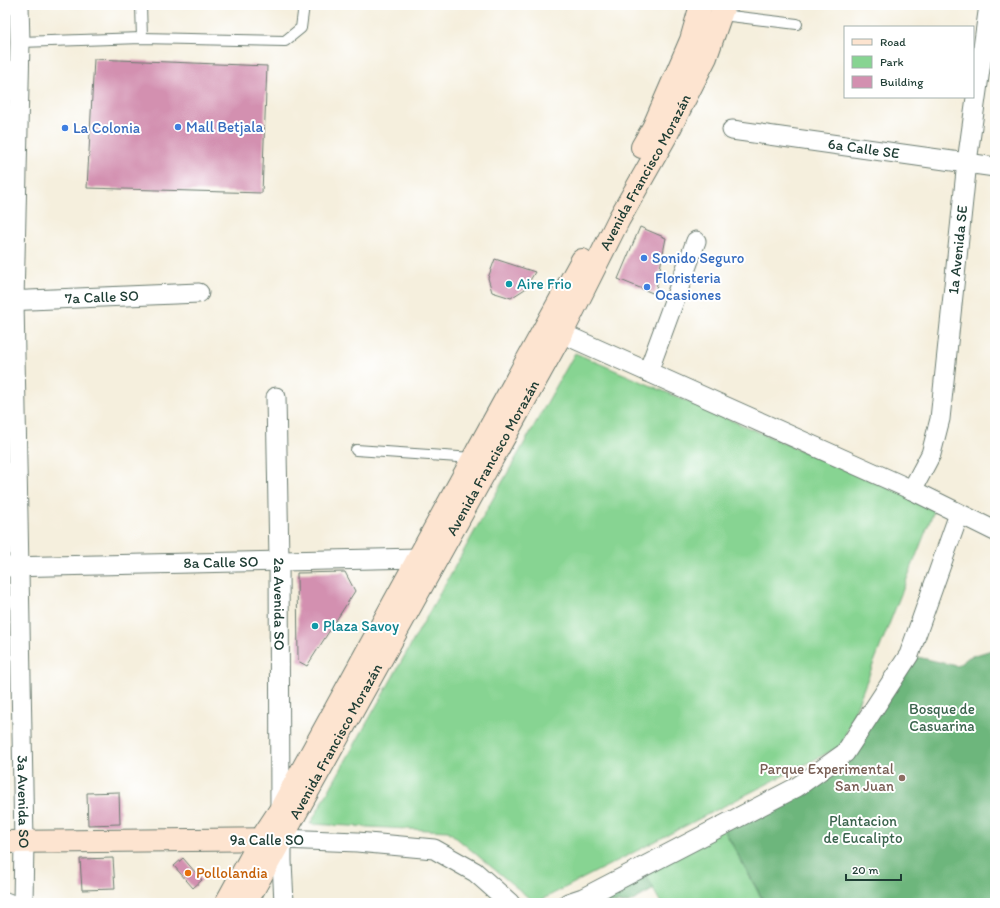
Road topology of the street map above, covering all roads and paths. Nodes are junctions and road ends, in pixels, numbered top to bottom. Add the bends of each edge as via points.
1 (19, 5) edge
2 (141, 5) edge
3 (304, 5) edge
4 (701, 5) edge
5 (989, 5) edge
6 (723, 10) edge
7 (797, 24) dead end
8 (142, 38) junction
9 (12, 42) edge
10 (732, 130) dead end
11 (659, 132) junction
12 (967, 162) junction
13 (995, 167) edge
14 (696, 241) dead end
15 (199, 293) dead end
16 (10, 301) edge
17 (554, 330) junction
18 (648, 372) junction
19 (276, 397) dead end
20 (356, 450) dead end
21 (473, 458) junction
22 (912, 490) junction
23 (959, 514) junction
24 (995, 531) edge
25 (428, 558) junction
26 (279, 560) junction
27 (12, 567) edge
28 (280, 810) junction
29 (272, 839) junction
30 (15, 842) edge
31 (5, 897) edge
32 (20, 903) edge
33 (23, 903) edge
34 (226, 903) edge
35 (246, 903) edge
36 (284, 903) edge
37 (510, 903) edge
38 (568, 903) edge

1 - 9 street, 3a Avenida SO
2 - 8 lane
3 - 8 lane via 301,28 285,41
4 - 11 main road, Avenida Francisco Morazán
5 - 12 street, 1a Avenida SE
6 - 7 lane
6 - 11 main road, Avenida Francisco Morazán via 706,57
8 - 9 lane
9 - 16 street, 3a Avenida SO
10 - 12 street, 6a Calle SE
11 - 17 main road, Avenida Francisco Morazán
12 - 13 street, 6a Calle SE
12 - 22 street, 1a Avenida SE via 940,419 931,454
14 - 18 street
15 - 16 street, 7a Calle SO
16 - 27 street, 3a Avenida SO
17 - 18 street
17 - 21 main road, Avenida Francisco Morazán
17 - 25 main road, Avenida Francisco Morazán
18 - 22 street
19 - 26 street, 2a Avenida SO
20 - 21 lane
21 - 25 main road, Avenida Francisco Morazán
22 - 23 street
23 - 24 street
23 - 38 street via 909,655 845,753 797,787
25 - 26 street, 8a Calle SO
25 - 28 main road, Avenida Francisco Morazán
25 - 29 main road, Avenida Francisco Morazán
26 - 27 street, 8a Calle SO
26 - 28 street, 2a Avenida SO
27 - 30 street, 3a Avenida SO
28 - 29 main road, Avenida Francisco Morazán
29 - 30 main road, 9a Calle SO
29 - 34 main road, Avenida Francisco Morazán
29 - 35 main road, Avenida Francisco Morazán
29 - 36 street via 282,861
29 - 37 street, 9a Calle SO via 357,842 434,850 475,872
30 - 33 street, 3a Avenida SO
31 - 32 lane

